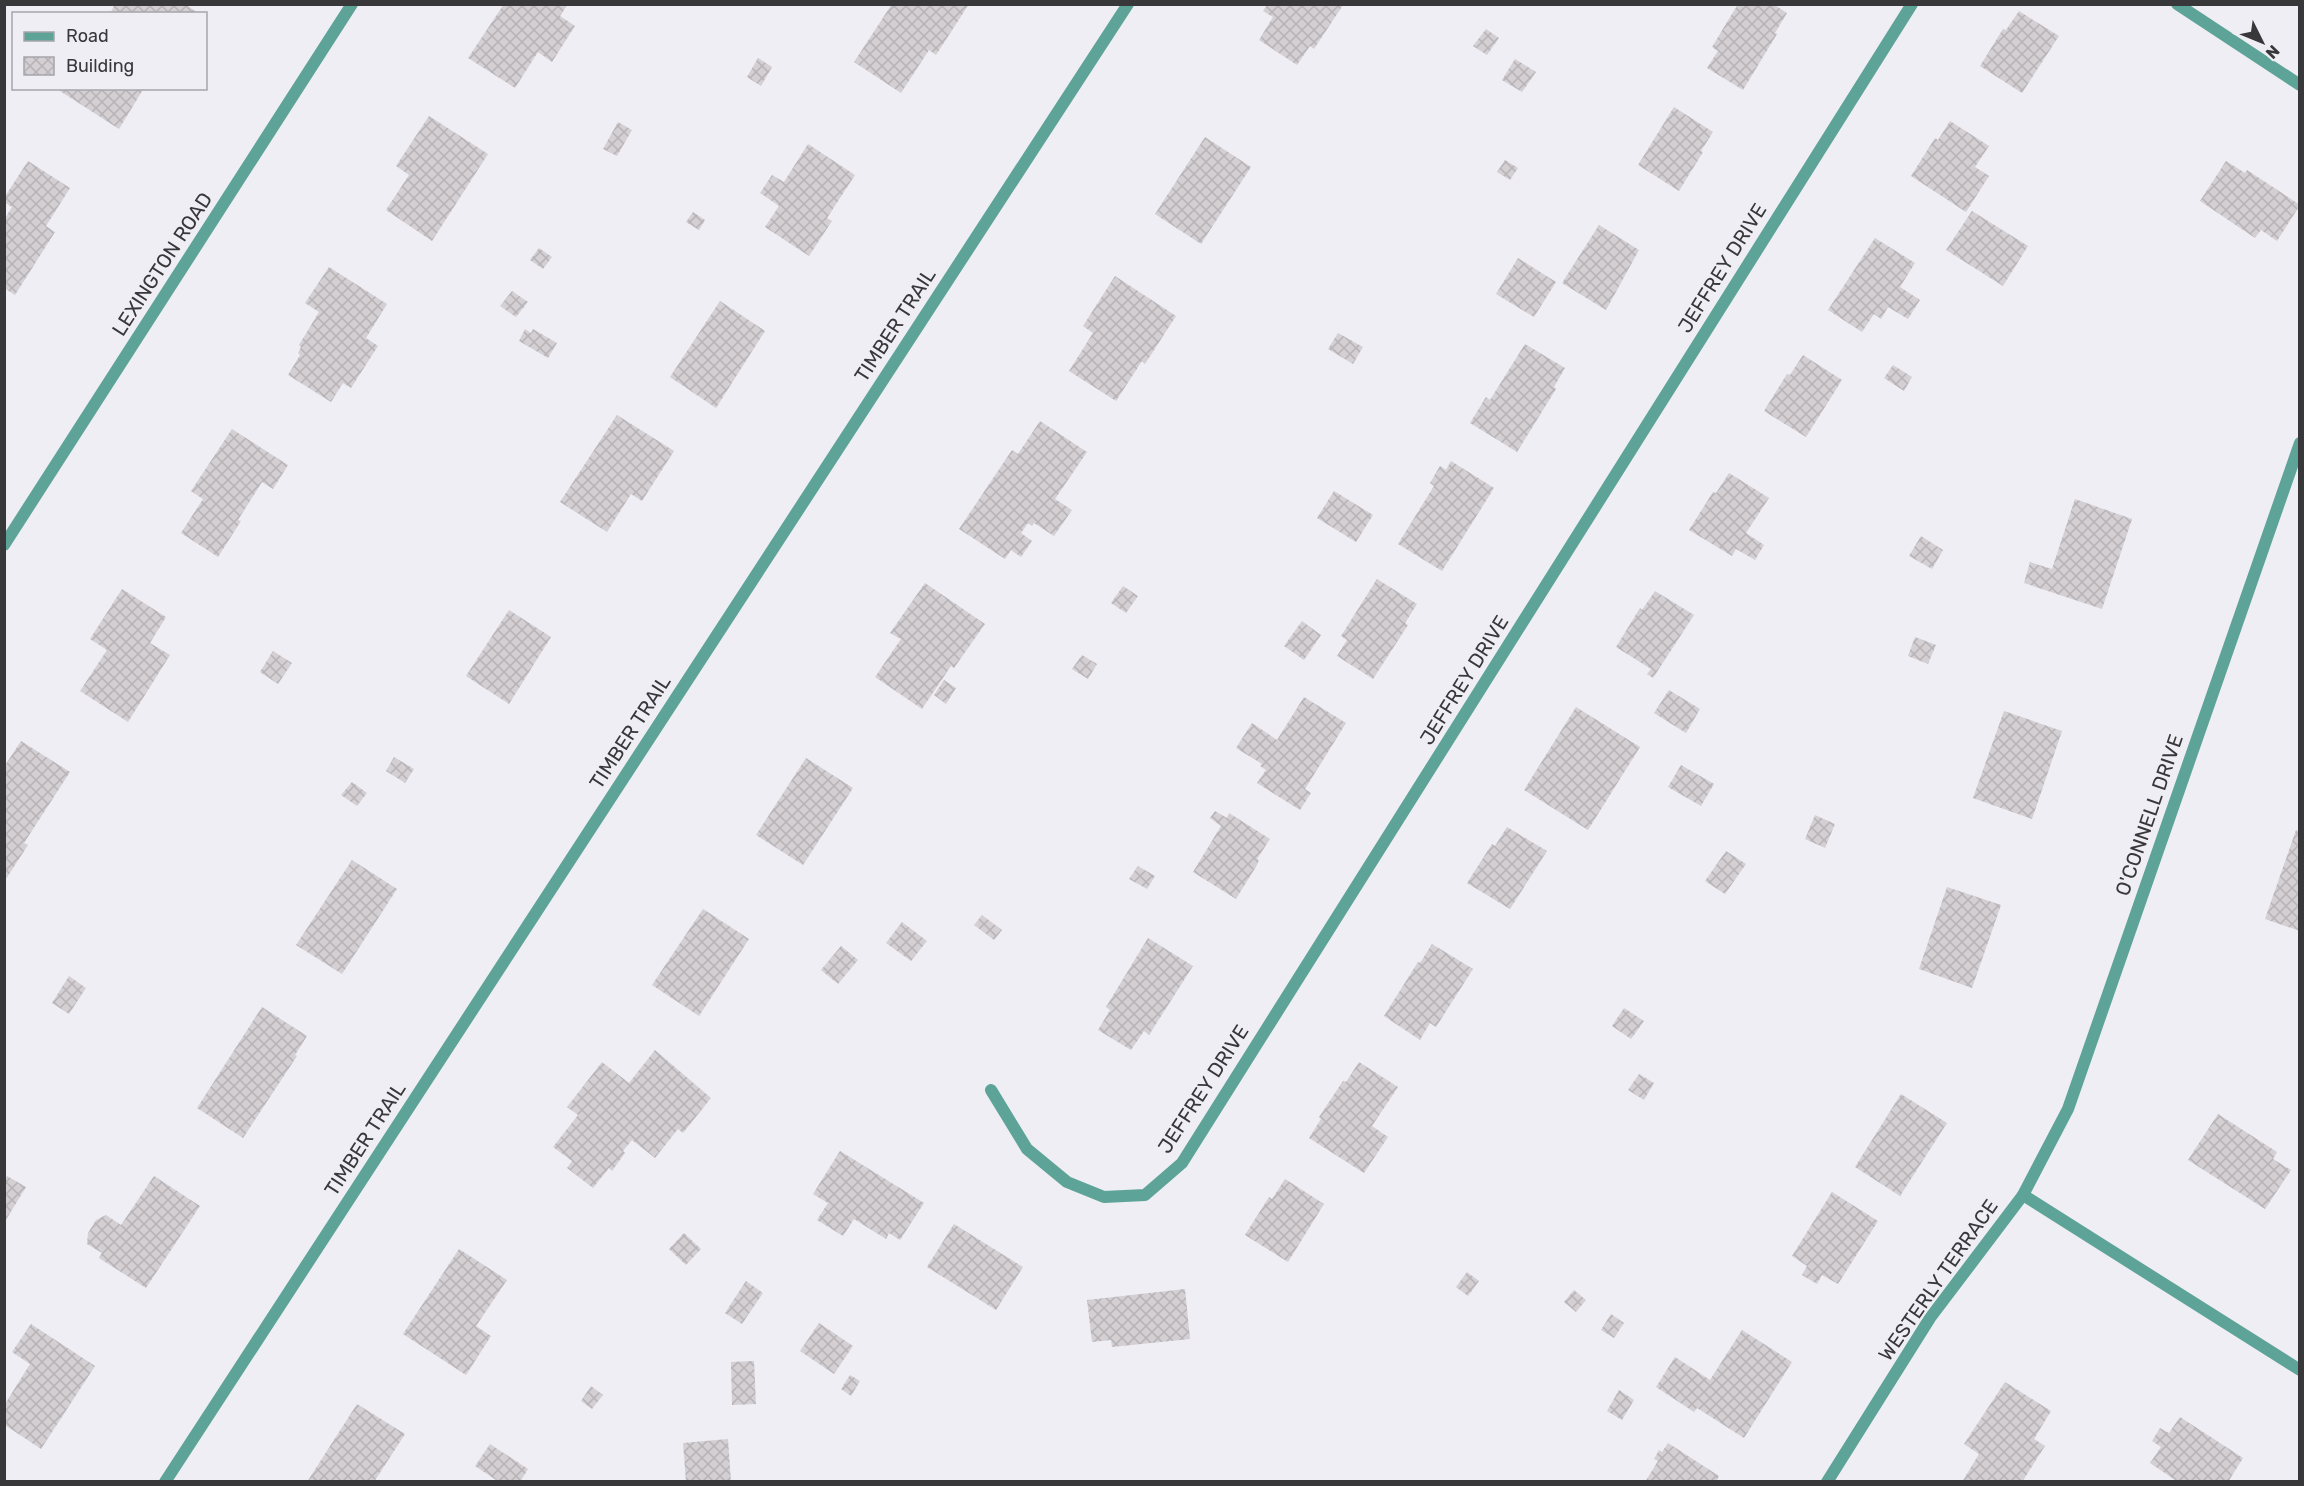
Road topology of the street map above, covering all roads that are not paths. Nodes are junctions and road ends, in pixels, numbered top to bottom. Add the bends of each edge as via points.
1 (352, 4) edge
2 (1128, 4) edge
3 (1912, 4) edge
4 (2177, 4) edge
5 (2300, 86) edge
6 (2300, 442) edge
7 (4, 545) edge
8 (991, 1090) dead end
9 (2023, 1195) junction
10 (2300, 1370) edge
11 (165, 1482) edge
12 (1827, 1482) edge

1 - 7 street, LEXINGTON ROAD
2 - 11 street, TIMBER TRAIL
3 - 8 street, JEFFREY DRIVE via 1182,1163 1145,1195 1104,1197 1066,1182 1027,1149
4 - 5 street
6 - 9 street, O'CONNELL DRIVE via 2068,1109
9 - 10 street, WESTERLY TERRACE
9 - 12 street, WESTERLY TERRACE via 1930,1318

